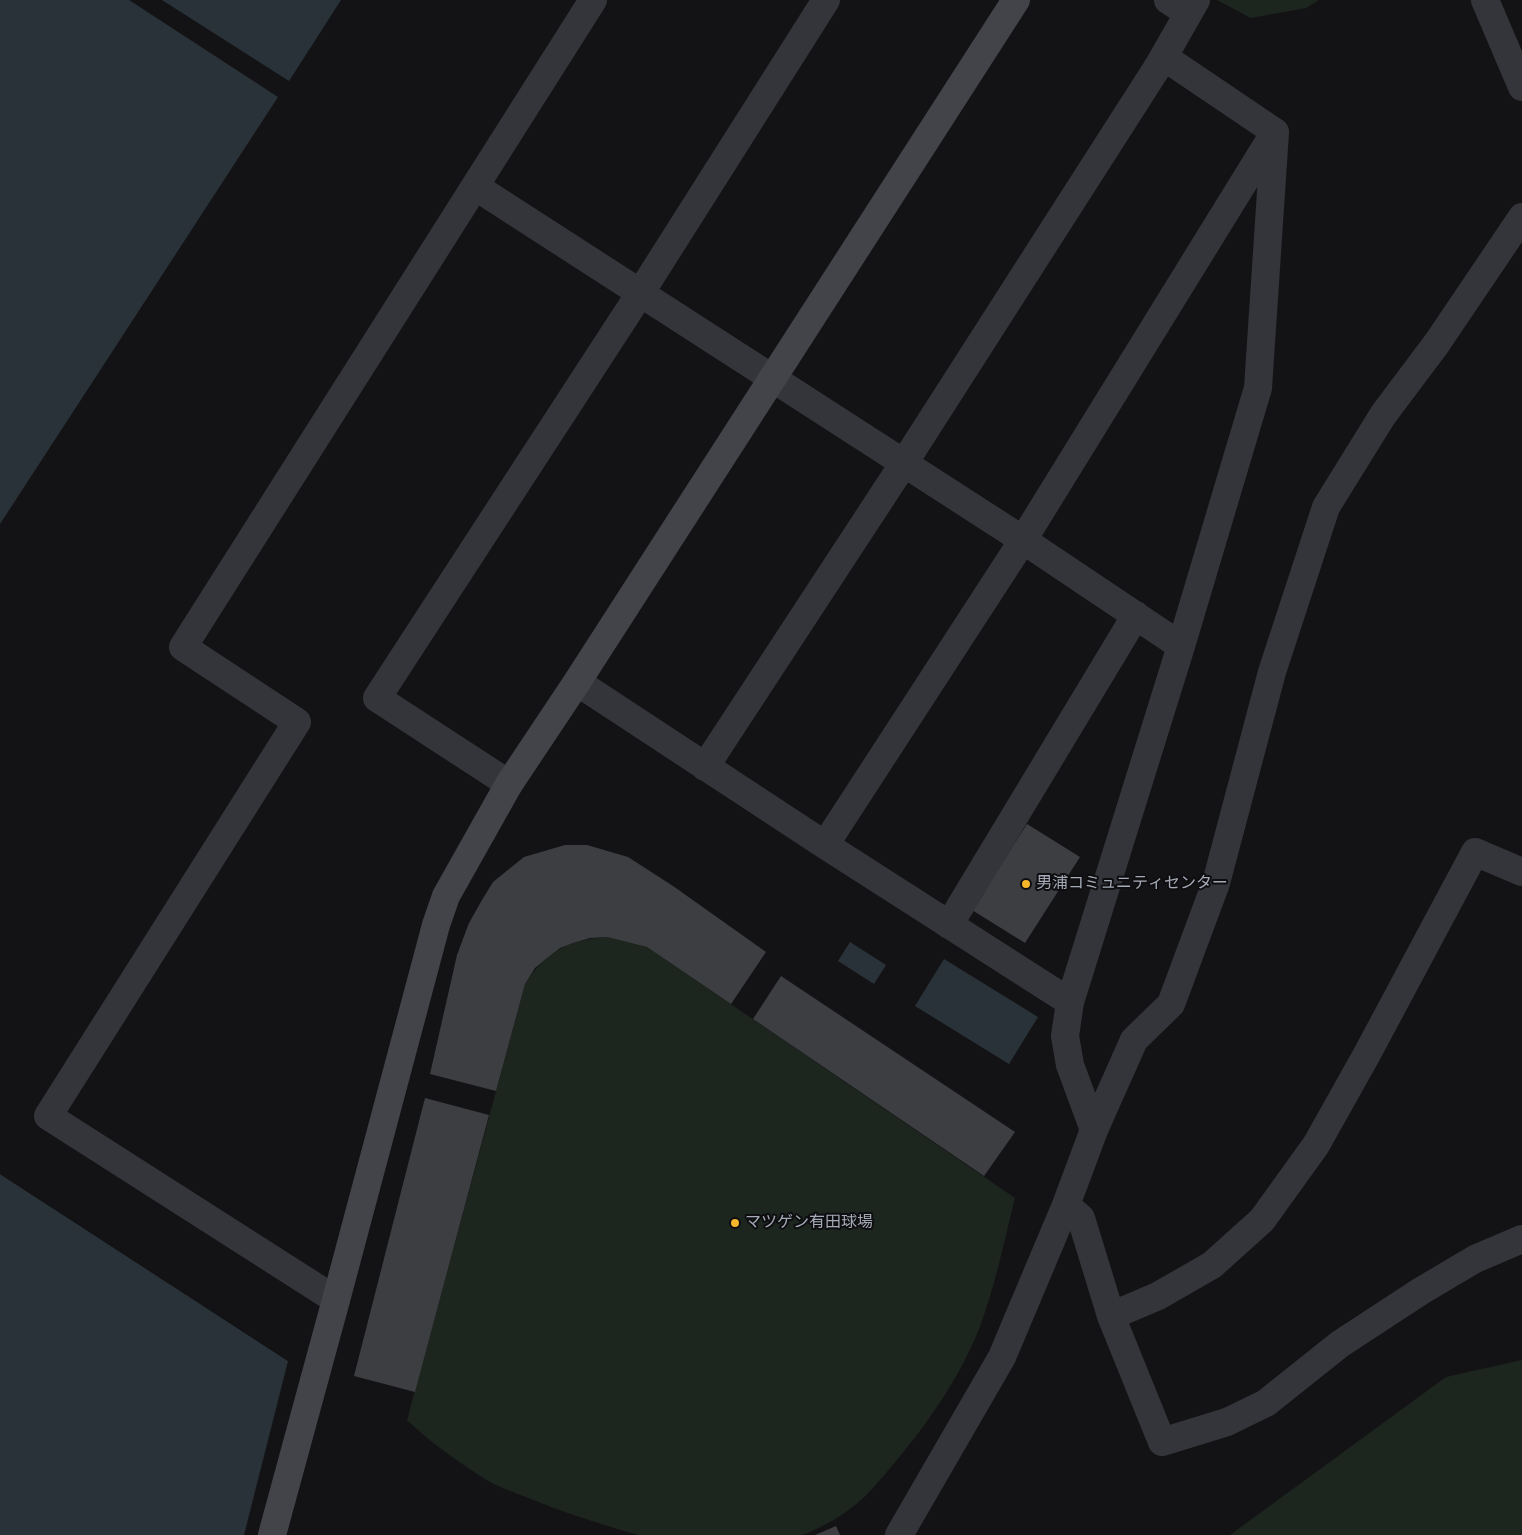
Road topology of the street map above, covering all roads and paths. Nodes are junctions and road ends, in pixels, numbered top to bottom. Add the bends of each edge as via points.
1 (593, 0) edge
2 (826, 0) edge
3 (1016, 0) edge
4 (1485, 0) edge
5 (1184, 4) edge
6 (1160, 63) junction
7 (1522, 87) edge
8 (1275, 132) junction
9 (476, 187) junction
10 (1522, 217) edge
11 (641, 292) junction
12 (771, 378) junction
13 (904, 463) junction
14 (1023, 540) junction
15 (1136, 615) junction
16 (1181, 646) junction
17 (577, 682) junction
18 (705, 767) junction
19 (509, 784) junction
20 (825, 846) junction
21 (1522, 872) edge
22 (949, 925) junction
23 (1070, 1002) junction
24 (1094, 1130) junction
25 (1066, 1205) junction
26 (1522, 1239) edge
27 (336, 1300) junction
28 (1111, 1316) junction
29 (272, 1535) edge
30 (899, 1535) edge

1 - 9 street
2 - 11 street
3 - 12 street
4 - 7 street
5 - 6 street
6 - 8 street via 1164,57
6 - 13 street
8 - 14 street
8 - 16 street via 1258,388
9 - 11 street
9 - 27 street via 183,647 297,722 48,1116
10 - 24 street via 1437,343 1383,415 1326,507 1272,672 1216,883 1170,1004 1134,1040
11 - 12 street
11 - 19 street via 377,698
12 - 13 street
12 - 17 street
13 - 14 street
13 - 18 street
14 - 15 street
14 - 20 street
15 - 16 street
15 - 22 street
16 - 23 street
17 - 18 street
17 - 19 street
18 - 20 street
19 - 27 street via 446,896
20 - 22 street
21 - 28 street via 1475,852 1316,1145 1262,1220 1212,1264 1158,1296
22 - 23 street
23 - 24 street via 1065,1036 1070,1065
24 - 25 street
25 - 28 street via 1081,1218
25 - 30 street via 1002,1357
26 - 28 street via 1474,1259 1420,1291 1340,1344 1266,1403 1227,1422 1162,1442
27 - 29 street

